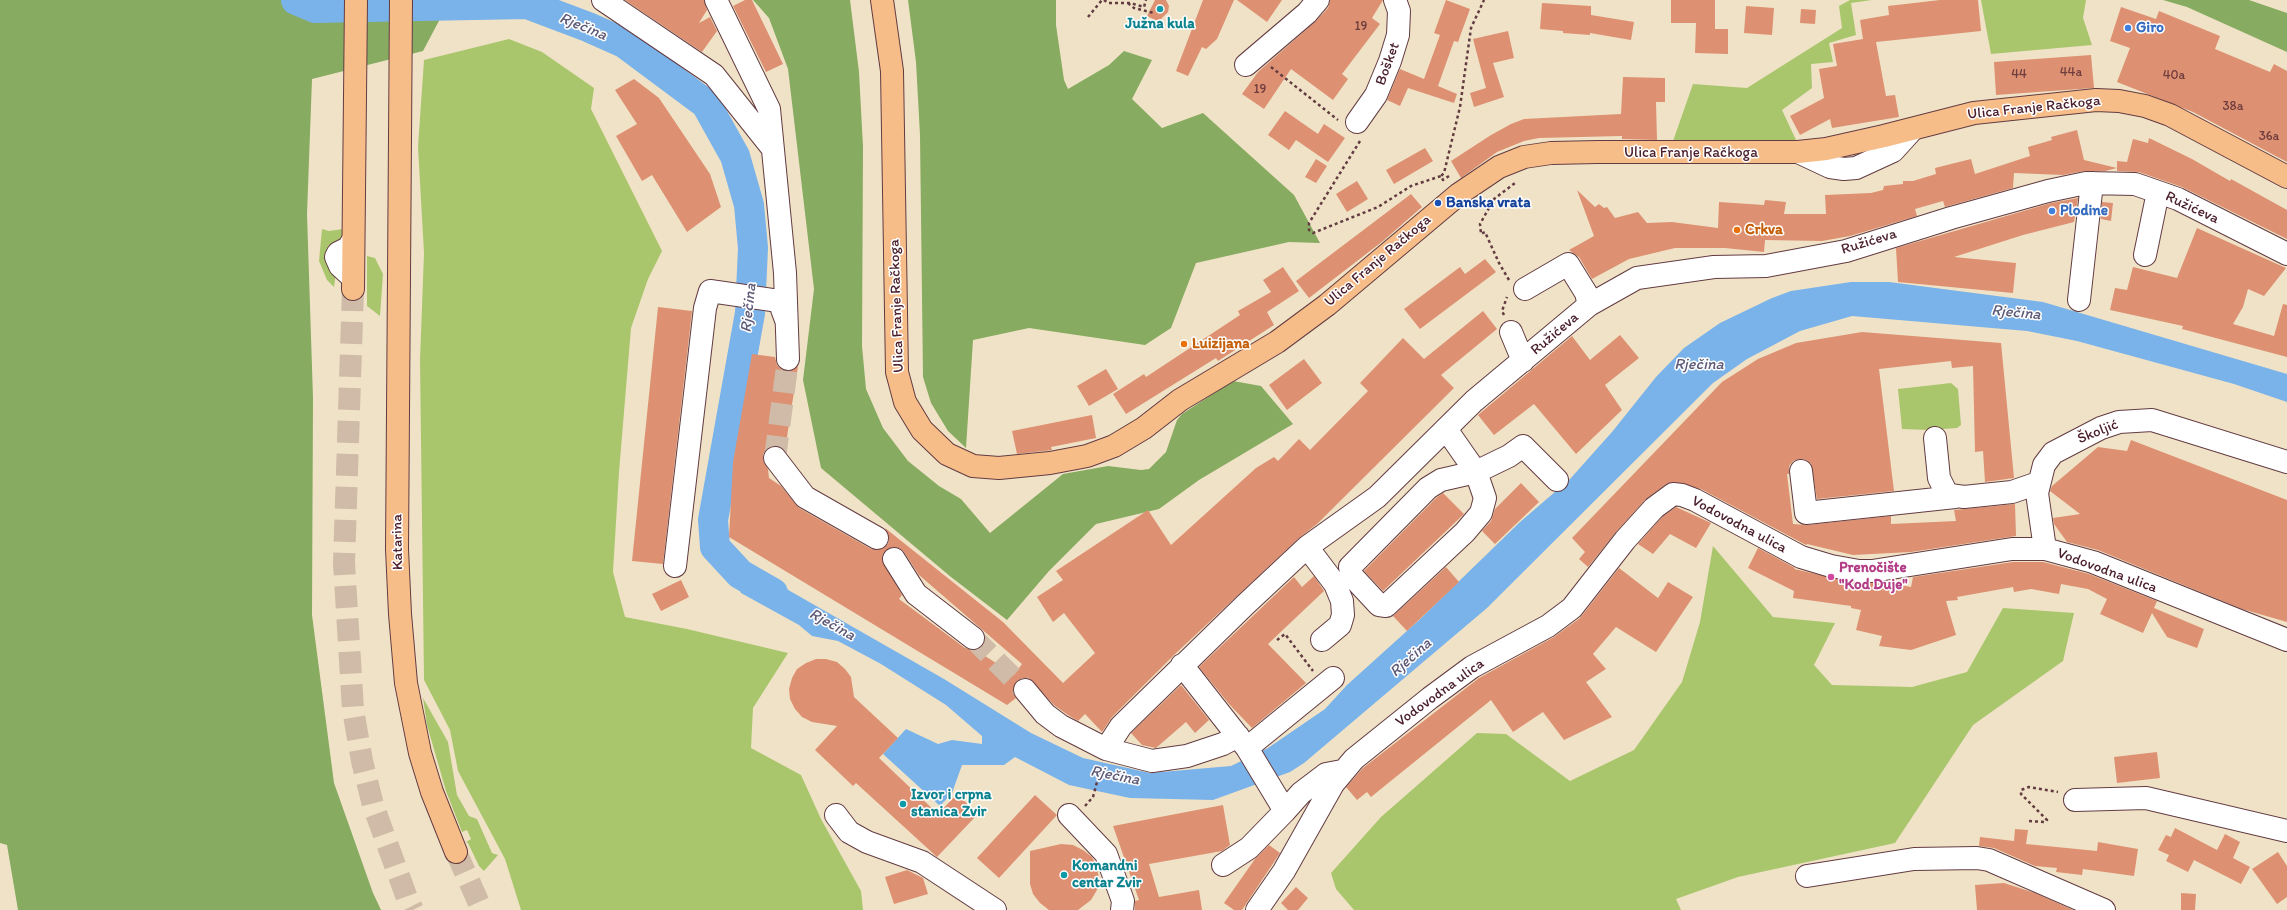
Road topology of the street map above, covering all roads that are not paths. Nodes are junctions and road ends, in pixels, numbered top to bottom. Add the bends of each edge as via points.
1 (356, 0) edge
2 (401, 0) edge
3 (603, 0) edge
4 (716, 0) edge
5 (882, 0) edge
6 (1318, 0) edge
7 (1395, 0) edge
8 (1251, 60) road end
9 (1352, 127) road end
10 (774, 150) junction
11 (2287, 176) edge
12 (2092, 183) junction
13 (2158, 192) junction
14 (2287, 254) edge
15 (2145, 255) dead end
16 (353, 284) tunnel mouth
17 (1514, 289) road end
18 (2079, 300) dead end
19 (1589, 305) junction
20 (783, 310) junction
21 (1511, 332) road end
22 (788, 359) tunnel mouth
23 (1523, 361) junction
24 (1446, 429) junction
25 (1935, 438) dead end
26 (775, 458) dead end
27 (2287, 462) edge
28 (1801, 471) dead end
29 (1476, 472) junction
30 (1557, 480) dead end
31 (2038, 483) junction
32 (1955, 497) junction
33 (877, 538) dead end
34 (1307, 547) junction
35 (2045, 549) junction
36 (894, 559) dead end
37 (675, 566) dead end
38 (973, 638) tunnel mouth
39 (1322, 640) dead end
40 (2287, 640) edge
41 (1182, 665) junction
42 (1329, 682) road end
43 (1024, 690) tunnel mouth
44 (1242, 742) junction
45 (1106, 749) junction
46 (1342, 771) junction
47 (2074, 800) road end
48 (1285, 811) junction
49 (836, 814) dead end
50 (1069, 816) dead end
51 (2287, 831) edge
52 (456, 852) tunnel mouth
53 (1223, 865) dead end
54 (1807, 876) dead end
55 (995, 910) edge
56 (1122, 910) edge
57 (1257, 910) edge
58 (2104, 910) edge

1 - 16 main road
2 - 52 main road, Katarina via 397,549 400,614 406,683 422,760
3 - 10 street via 714,74
4 - 10 street via 769,109
5 - 11 main road, Ulica Franje Račkoga via 892,71 897,372 905,402 930,440 948,454 973,466 999,468 1050,463 1087,456 1114,446 1198,388 1277,342 1327,304 1458,194 1499,166 1524,156 1551,152 1826,150 1974,113 2096,100 2145,106 2170,115
6 - 8 street via 1307,13
7 - 9 street, Bošket via 1399,11 1398,35 1390,61 1376,95
10 - 20 street via 775,190 785,273
12 - 13 street, Ružićeva via 2136,184
12 - 18 street
12 - 19 street, Ružićeva via 2040,193 1846,250 1766,266 1714,267 1637,278
13 - 14 street, Ružićeva
13 - 15 street
17 - 19 street via 1568,264 1586,293
19 - 23 street, Ružićeva
20 - 22 street
20 - 37 street via 710,291 704,308
21 - 23 street
23 - 24 street, Ružićeva via 1474,401
24 - 29 street
24 - 34 street, Ružićeva via 1377,497
25 - 32 street via 1942,485 1946,492
26 - 33 street via 805,497
27 - 31 street, Školjić via 2152,420 2119,422 2088,434 2053,453 2044,465
28 - 32 street via 1806,513
29 - 29 street via 1441,480 1428,488 1350,567 1352,576 1379,605 1386,606 1481,514 1485,498
29 - 30 street via 1523,446
31 - 32 street via 2012,492
31 - 35 street, Školjić via 2037,493
34 - 39 street via 1335,584 1342,601 1343,615 1340,625
34 - 41 street, Ružićeva
35 - 40 street, Vodovodna ulica via 2093,562
35 - 46 street, Vodovodna ulica via 2012,549 1859,572 1801,557 1695,500 1673,494 1654,508 1625,540 1572,608 1548,626 1472,667 1430,698
36 - 38 street via 916,594
41 - 44 street
41 - 45 street, Ružićeva via 1121,726
42 - 44 street
43 - 45 street via 1045,714 1061,726
44 - 45 street via 1223,744 1187,756 1152,761
44 - 48 street
46 - 48 street via 1326,774 1301,793
46 - 57 street, Vodovodna ulica via 1284,872
47 - 51 street via 2146,798
48 - 53 street via 1249,848
49 - 55 street via 849,832 867,842 922,862
50 - 56 street via 1106,854 1123,901
54 - 58 street via 1914,859 1963,857 1989,860

